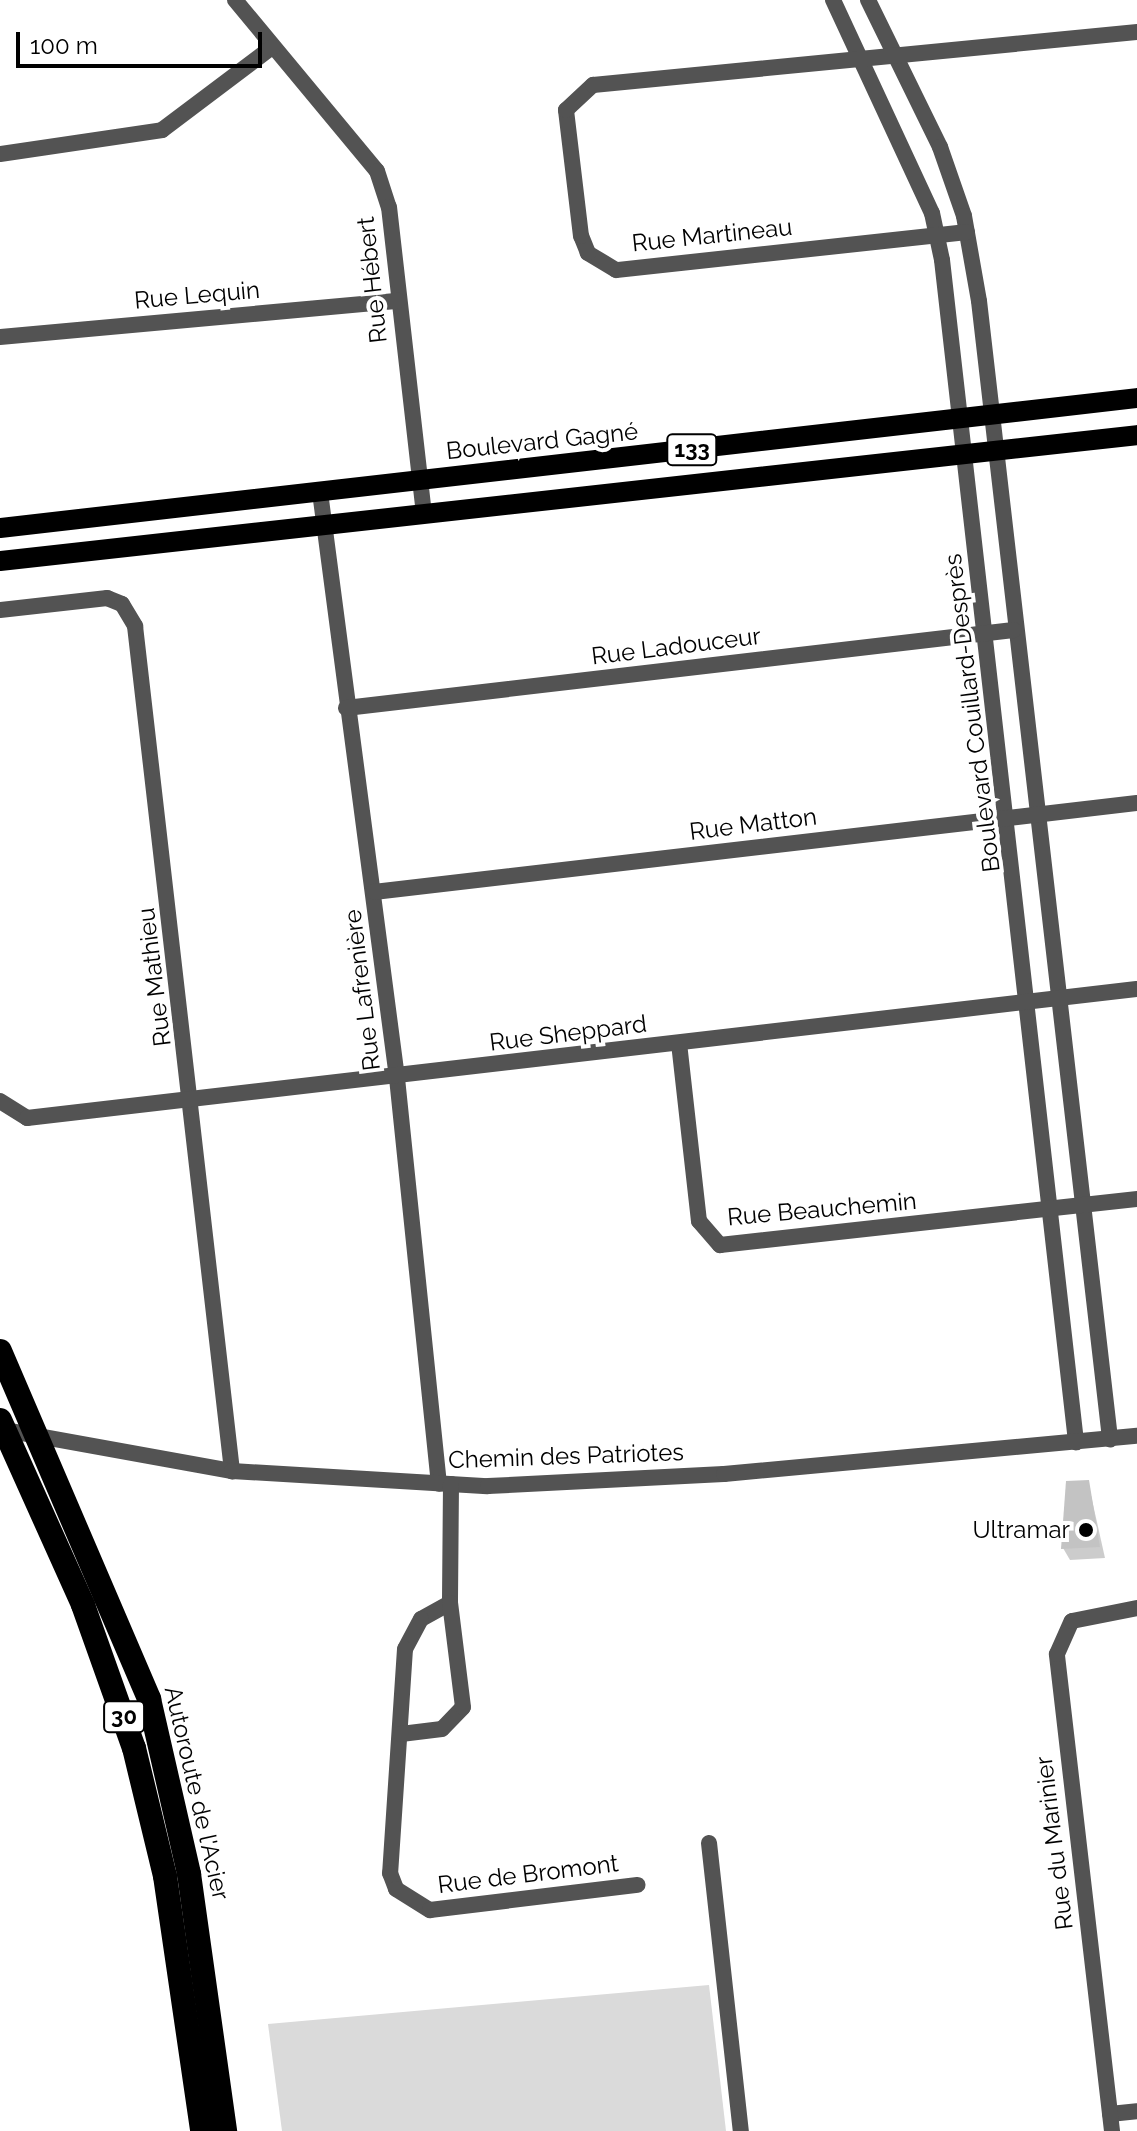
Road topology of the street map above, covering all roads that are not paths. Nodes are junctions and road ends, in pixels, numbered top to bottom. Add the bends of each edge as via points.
1 (235, 0) edge
2 (833, 0) edge
3 (868, 0) edge
4 (1137, 32) edge
5 (272, 47) junction
6 (864, 55) junction
7 (900, 58) junction
8 (0, 154) edge
9 (967, 232) junction
10 (937, 236) junction
11 (398, 301) junction
12 (0, 337) edge
13 (1137, 398) edge
14 (993, 416) junction
15 (964, 419) junction
16 (1137, 435) edge
17 (997, 455) junction
18 (968, 458) junction
19 (420, 480) junction
20 (320, 492) junction
21 (424, 512) junction
22 (324, 523) junction
23 (0, 528) edge
24 (0, 561) edge
25 (0, 610) edge
26 (1013, 630) junction
27 (985, 634) junction
28 (346, 708) junction
29 (1137, 803) edge
30 (1036, 815) junction
31 (1009, 819) junction
32 (374, 892) junction
33 (1137, 989) edge
34 (1060, 999) junction
35 (1029, 1002) junction
36 (679, 1043) junction
37 (397, 1078) junction
38 (193, 1100) junction
39 (3, 1106) edge
40 (1137, 1199) edge
41 (1084, 1206) junction
42 (1052, 1209) junction
43 (0, 1351) edge
44 (0, 1420) edge
45 (0, 1429) edge
46 (1137, 1436) edge
47 (1110, 1439) junction
48 (1076, 1442) junction
49 (232, 1471) junction
50 (445, 1484) junction
51 (450, 1603) junction
52 (1137, 1608) edge
53 (401, 1734) junction
54 (709, 1843) dead end
55 (638, 1885) dead end
56 (191, 1963) junction
57 (1137, 2111) edge
58 (1111, 2122) edge
59 (202, 2131) edge
60 (225, 2131) edge
61 (741, 2131) edge

1 - 5 street, Rue Hébert
2 - 6 street, Boulevard Couillard-Desprès
3 - 7 street, Boulevard Couillard-Desprès
4 - 7 street, Rue Martineau
5 - 8 street via 162,130
5 - 11 street, Rue Hébert via 377,171 389,207
6 - 7 street, Rue Martineau
6 - 10 street, Boulevard Couillard-Desprès
6 - 10 street, Rue Martineau via 580,90 566,110 581,236 588,253 616,270
7 - 9 street, Boulevard Couillard-Desprès via 940,147
9 - 10 street, Rue Martineau
9 - 14 street, Boulevard Couillard-Desprès
10 - 15 street, Boulevard Couillard-Desprès
11 - 12 street, Rue Lequin
11 - 19 street, Rue Hébert
13 - 14 main road, Boulevard Gagné / 133
14 - 15 main road, Boulevard Gagné / 133
14 - 17 street, Boulevard Couillard-Desprès
15 - 18 street, Boulevard Couillard-Desprès
15 - 19 main road, Boulevard Gagné / 133
16 - 17 main road, 133
17 - 18 main road, 133
17 - 26 street, Boulevard Couillard-Desprès
18 - 21 main road, 133
18 - 27 street, Boulevard Couillard-Desprès
19 - 20 main road, Boulevard Gagné / 133
19 - 21 street, Rue Hébert
20 - 22 street, Rue Lafrenière
20 - 23 main road, Boulevard Gagné / 133
21 - 22 main road, 133
22 - 24 main road, 133
22 - 28 street, Rue Lafrenière
25 - 38 street, Rue Mathieu via 107,598 122,604 135,626
26 - 27 street, Rue Ladouceur
26 - 30 street, Boulevard Couillard-Desprès
27 - 28 street, Rue Ladouceur
27 - 31 street, Boulevard Couillard-Desprès
28 - 32 street, Rue Lafrenière
29 - 30 street, Rue Matton
30 - 31 street, Rue Matton
30 - 34 street, Boulevard Couillard-Desprès
31 - 32 street, Rue Matton
31 - 35 street, Boulevard Couillard-Desprès
32 - 37 street, Rue Lafrenière
33 - 34 street, Rue Sheppard
34 - 35 street, Rue Sheppard
34 - 41 street, Boulevard Couillard-Desprès
35 - 36 street, Rue Sheppard
35 - 42 street, Boulevard Couillard-Desprès
36 - 37 street, Rue Sheppard
36 - 42 street, Rue Beauchemin via 699,1221 720,1245
37 - 38 street, Rue Sheppard
37 - 50 street, Rue Lafrenière
38 - 39 street, Rue Sheppard via 27,1118
38 - 49 street, Rue Mathieu
40 - 41 street, Rue Beauchemin
41 - 42 street, Rue Beauchemin
41 - 47 street, Boulevard Couillard-Desprès
42 - 48 street, Boulevard Couillard-Desprès
43 - 56 highway, Autoroute de l'Acier / 30 via 64,1489 149,1699
44 - 56 highway, Autoroute de l'Acier / 30 via 122,1710
45 - 49 street, Chemin des Patriotes
46 - 47 street, Chemin des Patriotes
47 - 48 street, Chemin des Patriotes
48 - 50 street, Chemin des Patriotes via 677,1477
49 - 50 street, Chemin des Patriotes
50 - 51 street
51 - 53 street, Rue de Bromont via 410,1633
51 - 53 street via 463,1707 442,1729
52 - 58 street, Rue du Marinier via 1072,1621 1057,1654
53 - 55 street, Rue de Bromont via 390,1873 406,1900 430,1910
54 - 61 street
56 - 59 highway, Autoroute de l'Acier / 30
56 - 60 highway, Autoroute de l'Acier / 30
57 - 58 street

